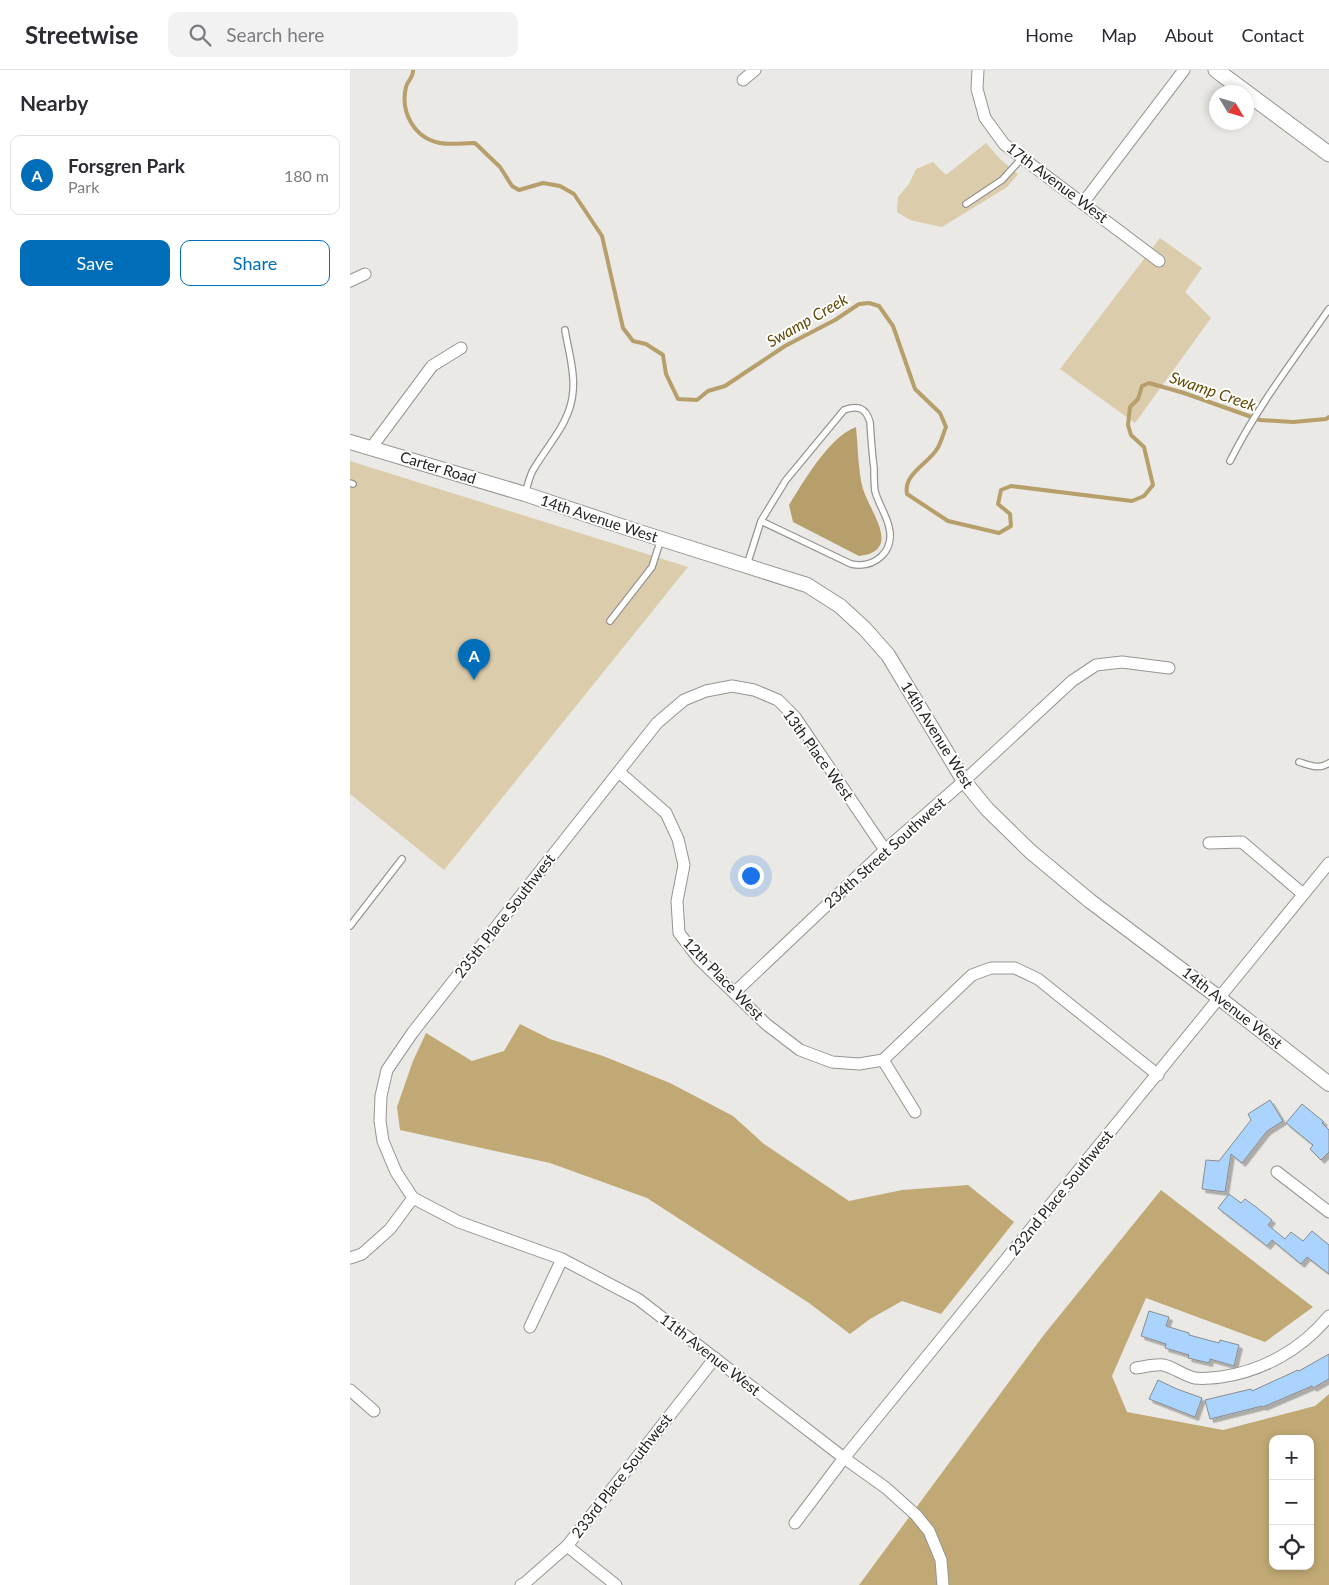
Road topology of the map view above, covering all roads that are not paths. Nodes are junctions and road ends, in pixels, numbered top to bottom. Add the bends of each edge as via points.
1 (755, 70) edge
2 (978, 70) edge
3 (1184, 70) edge
4 (1216, 70) edge
5 (743, 80) dead end
6 (1329, 154) edge
7 (1022, 158) junction
8 (1083, 203) junction
9 (966, 204) dead end
10 (1159, 261) dead end
11 (364, 274) dead end
12 (350, 281) edge
13 (1329, 309) edge
14 (565, 330) dead end
15 (461, 348) dead end
16 (350, 442) edge
17 (371, 448) junction
18 (1230, 460) dead end
19 (525, 494) junction
20 (761, 521) junction
21 (661, 539) junction
22 (747, 565) junction
23 (610, 621) dead end
24 (1169, 668) dead end
25 (732, 686) joint
26 (1299, 762) dead end
27 (1329, 763) edge
28 (619, 772) junction
29 (964, 781) junction
30 (1209, 843) dead end
31 (885, 850) junction
32 (402, 858) dead end
33 (1329, 863) edge
34 (1304, 894) junction
35 (350, 926) edge
36 (734, 993) junction
37 (1218, 997) junction
38 (883, 1060) junction
39 (1158, 1075) junction
40 (1329, 1084) edge
41 (915, 1112) dead end
42 (1277, 1172) dead end
43 (413, 1198) junction
44 (1329, 1212) edge
45 (350, 1258) edge
46 (562, 1259) junction
47 (1329, 1316) edge
48 (530, 1327) dead end
49 (715, 1358) junction
50 (1136, 1368) dead end
51 (350, 1390) edge
52 (374, 1411) dead end
53 (844, 1458) junction
54 (795, 1523) dead end
55 (567, 1546) junction
56 (521, 1585) edge
57 (616, 1585) edge
58 (943, 1585) edge

1 - 5 street
2 - 7 street, 17th Avenue West via 976,90 985,118 1004,144
3 - 8 street
4 - 6 main road
7 - 8 street, 17th Avenue West
7 - 9 lane via 1002,180
8 - 10 street, 17th Avenue West
11 - 12 street
13 - 18 lane via 1263,403
14 - 19 lane via 572,366 570,408 565,422 532,473
15 - 17 street via 432,366
16 - 17 street, Carter Road
17 - 19 street, Carter Road
19 - 21 street, 14th Avenue West
20 - 20 lane via 786,480 844,410 853,407 868,414 875,490 889,527 890,539 879,559 869,565 851,564
20 - 22 lane
21 - 22 street, 14th Avenue West
21 - 23 lane via 652,567
22 - 29 street, 14th Avenue West via 807,585 840,606 865,629 888,656
24 - 29 street, 234th Street Southwest via 1122,662 1096,665 1072,681
25 - 28 street, 235th Place Southwest via 684,700 657,723
25 - 31 street, 13th Place West via 754,690 778,700 795,717
26 - 27 lane via 1317,767
28 - 36 street, 12th Place West via 666,813 678,839 684,865 677,901 679,933 699,959
28 - 43 street, 235th Place Southwest via 413,1032 387,1070 381,1096 383,1141 396,1172
29 - 31 street, 234th Street Southwest
29 - 37 street, 14th Avenue West via 1031,852 1090,901
30 - 34 street via 1242,842
31 - 36 street, 234th Street Southwest
32 - 35 lane
33 - 34 street, 232nd Place Southwest
34 - 37 street, 232nd Place Southwest
36 - 38 street, 12th Place West via 766,1024 800,1050 832,1062 860,1064
37 - 39 street, 232nd Place Southwest
37 - 40 street, 14th Avenue West
38 - 39 street via 972,974 991,968 1015,968 1038,979
38 - 41 street
39 - 53 street, 232nd Place Southwest
42 - 44 street
43 - 45 street via 390,1229 362,1254
43 - 46 street, 11th Avenue West via 459,1222
46 - 48 street
46 - 49 street, 11th Avenue West via 638,1300
47 - 50 street via 1303,1343 1282,1356 1234,1375 1194,1378 1162,1365
49 - 53 street, 11th Avenue West
49 - 55 street, 233rd Place Southwest
51 - 52 street
53 - 54 street, 232nd Place Southwest
53 - 58 street, 11th Avenue West via 916,1514 940,1560
55 - 56 street, 233rd Place Southwest
55 - 57 street

